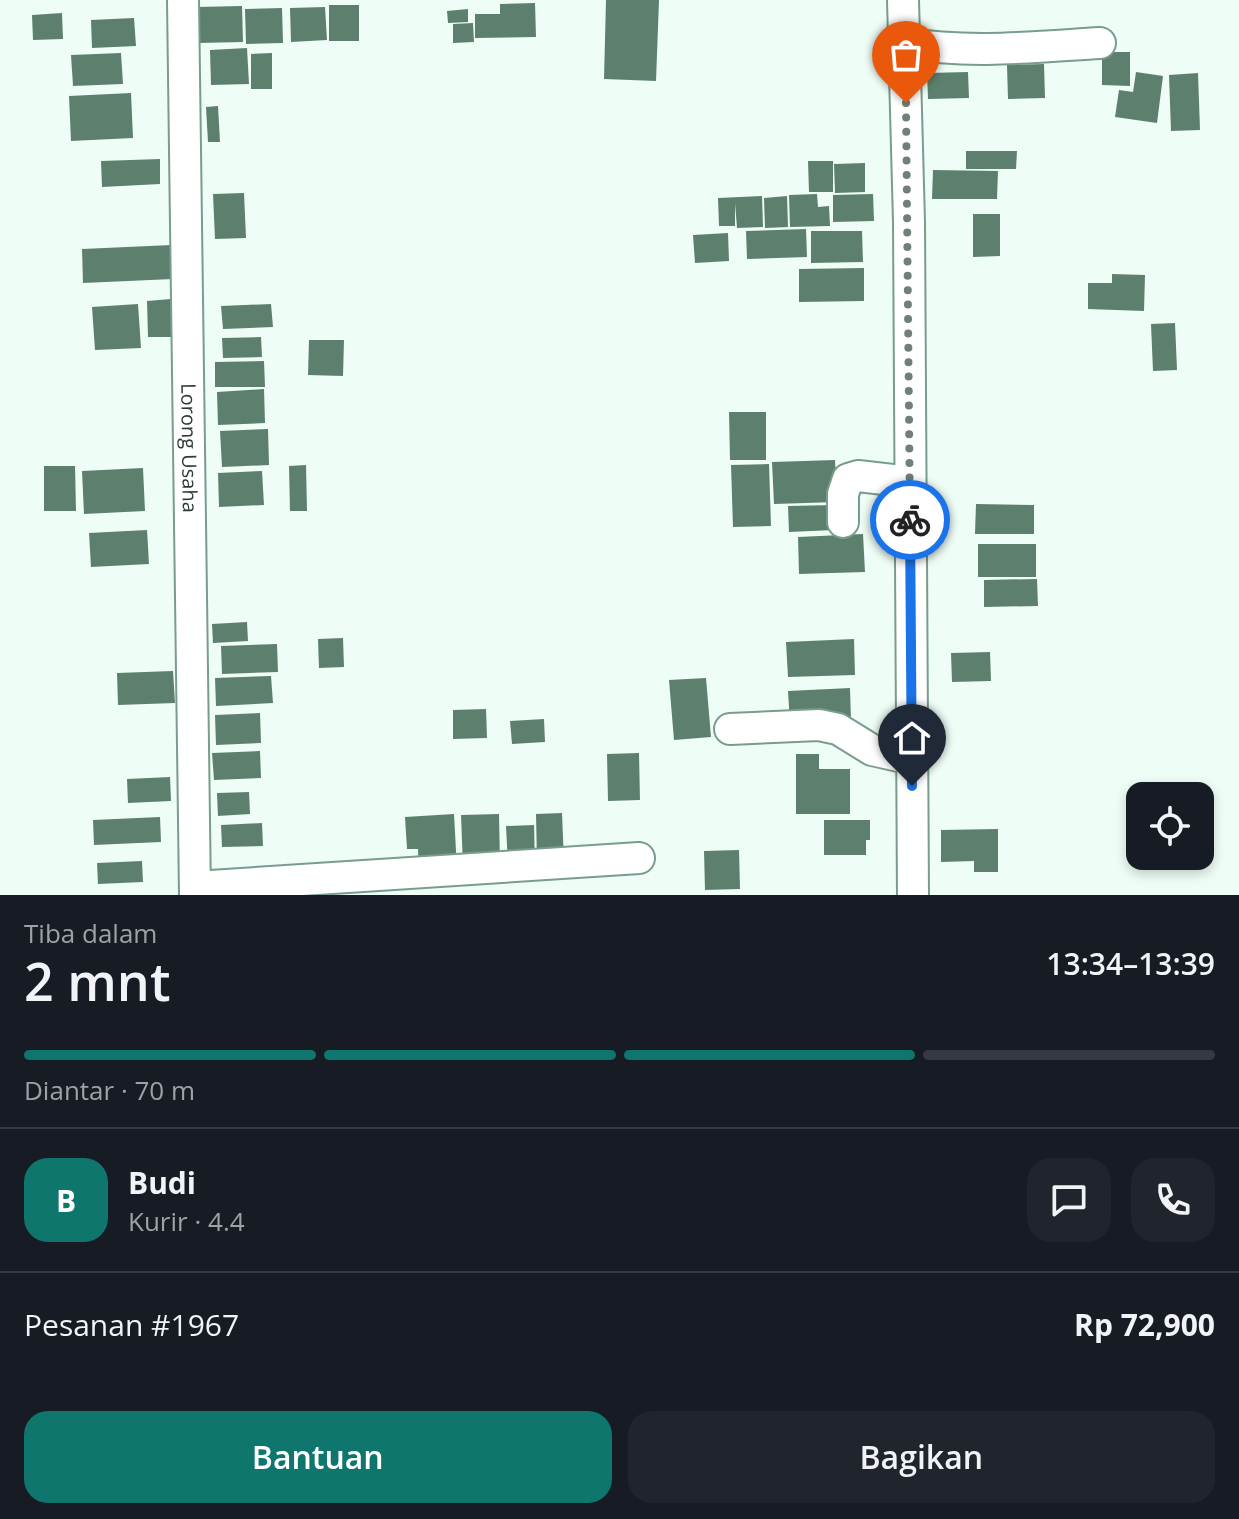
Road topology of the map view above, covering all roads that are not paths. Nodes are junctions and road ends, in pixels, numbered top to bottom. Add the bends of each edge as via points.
1 (183, 0) edge
2 (903, 0) edge
3 (904, 43) junction
4 (1100, 43) dead end
5 (910, 482) junction
6 (843, 522) dead end
7 (730, 729) dead end
8 (912, 759) junction
9 (639, 858) dead end
10 (195, 891) edge
11 (913, 895) edge

1 - 10 street, Lorong Usaha
2 - 3 street
3 - 4 street via 978,51
3 - 5 street
5 - 6 street via 848,479
5 - 8 street
7 - 8 street via 819,725 838,729 872,750
8 - 11 street
9 - 10 street

